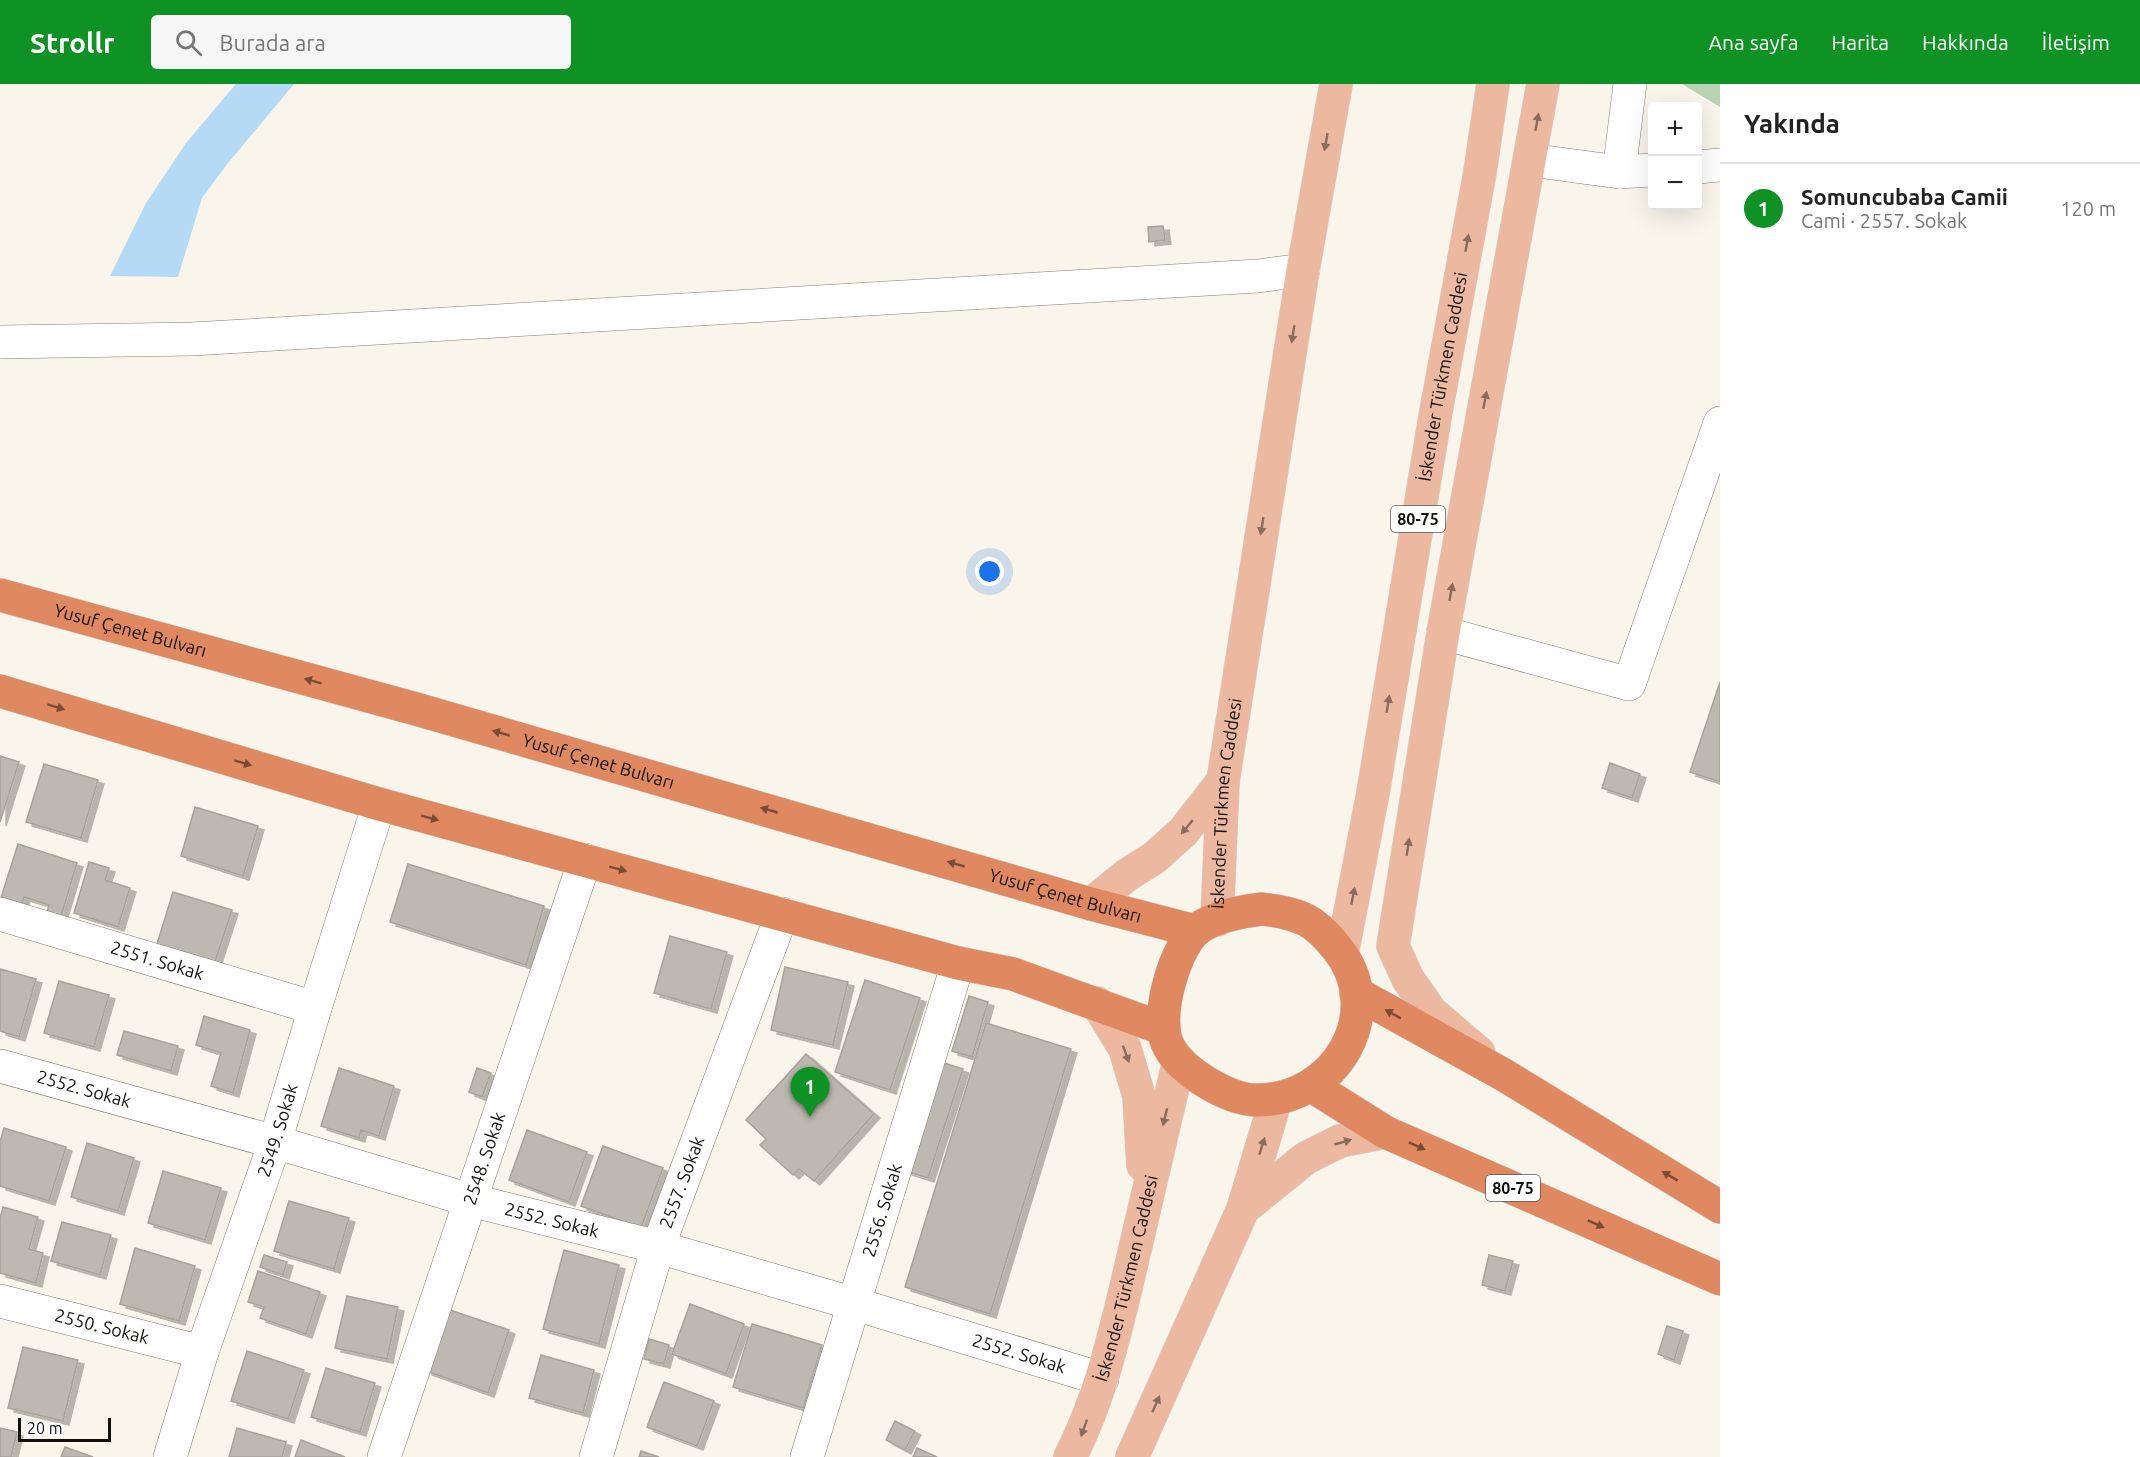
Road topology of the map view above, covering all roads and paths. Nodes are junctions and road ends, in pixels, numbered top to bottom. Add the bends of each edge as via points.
1 (1336, 84) edge
2 (1493, 84) edge
3 (1543, 84) edge
4 (1630, 84) edge
5 (1530, 160) junction
6 (1720, 165) edge
7 (1702, 167) edge
8 (1648, 170) edge
9 (1619, 172) junction
10 (1303, 270) junction
11 (0, 342) edge
12 (1720, 423) edge
13 (0, 595) edge
14 (1443, 633) junction
15 (0, 691) edge
16 (1222, 781) junction
17 (379, 804) junction
18 (585, 860) junction
19 (1091, 903) junction
20 (0, 914) edge
21 (782, 914) junction
22 (1206, 926) junction
23 (1342, 954) junction
24 (958, 963) junction
25 (1356, 993) junction
26 (1096, 1003) junction
27 (315, 1008) junction
28 (1164, 1029) junction
29 (1179, 1060) junction
30 (0, 1066) edge
31 (1504, 1075) junction
32 (1312, 1086) junction
33 (1276, 1099) junction
34 (1385, 1132) junction
35 (275, 1142) junction
36 (470, 1200) junction
37 (1145, 1206) junction
38 (1720, 1207) edge
39 (1243, 1209) junction
40 (658, 1247) junction
41 (1720, 1279) edge
42 (0, 1300) edge
43 (855, 1304) junction
44 (202, 1352) junction
45 (1102, 1379) junction
46 (170, 1457) edge
47 (384, 1457) edge
48 (596, 1457) edge
49 (807, 1457) edge
50 (1070, 1457) edge
51 (1132, 1457) edge

1 -> 10 main road, İskender Türkmen Caddesi
23 -> 2 main road, İskender Türkmen Caddesi / 80-75 via 1373,793
5 -> 3 main road
4 - 9 street
5 - 9 street
14 -> 5 main road
6 - 7 street
8 - 9 street
10 - 11 street via 1246,277 192,339
10 -> 16 main road, İskender Türkmen Caddesi
12 - 14 street via 1629,684
19 -> 13 highway, Yusuf Çenet Bulvarı via 416,709
31 -> 14 main road via 1431,1012 1408,979 1393,946
15 -> 17 highway
16 -> 19 main road via 1183,832
16 - 22 main road, İskender Türkmen Caddesi
17 -> 18 highway
17 - 27 street, 2549. Sokak
18 -> 21 highway
18 - 36 street, 2548. Sokak
19 - 22 highway, Yusuf Çenet Bulvarı
20 - 27 street, 2551. Sokak
21 - 24 highway
21 - 40 street, 2557. Sokak
22 - 23 highway via 1239,912 1285,912 1308,921 1327,935
22 - 28 highway via 1182,952 1170,976
23 - 25 highway
24 - 26 highway via 1013,974
24 - 43 street, 2556. Sokak
31 -> 25 highway
25 - 32 highway via 1352,1036 1343,1055
26 - 28 highway
26 -> 37 main road via 1125,1049 1139,1096
27 - 35 street, 2549. Sokak
28 - 29 highway via 1168,1046
29 - 33 highway via 1211,1086 1231,1095 1253,1100
29 -> 37 main road, İskender Türkmen Caddesi
30 - 35 street, 2552. Sokak
38 -> 31 highway
32 - 33 highway
32 - 34 highway, 80-75
39 -> 33 main road
39 -> 34 main road via 1306,1158 1340,1141
34 -> 41 highway, 80-75
35 - 36 street, 2552. Sokak
35 - 44 street, 2549. Sokak
36 - 40 street, 2552. Sokak
36 - 47 street, 2548. Sokak
37 - 45 main road, İskender Türkmen Caddesi
51 -> 39 main road
40 - 43 street, 2552. Sokak
40 - 48 street, 2557. Sokak
42 - 44 street, 2550. Sokak
43 - 45 street, 2552. Sokak
43 - 49 street, 2556. Sokak
44 - 46 street, 2549. Sokak
45 -> 50 main road, İskender Türkmen Caddesi

